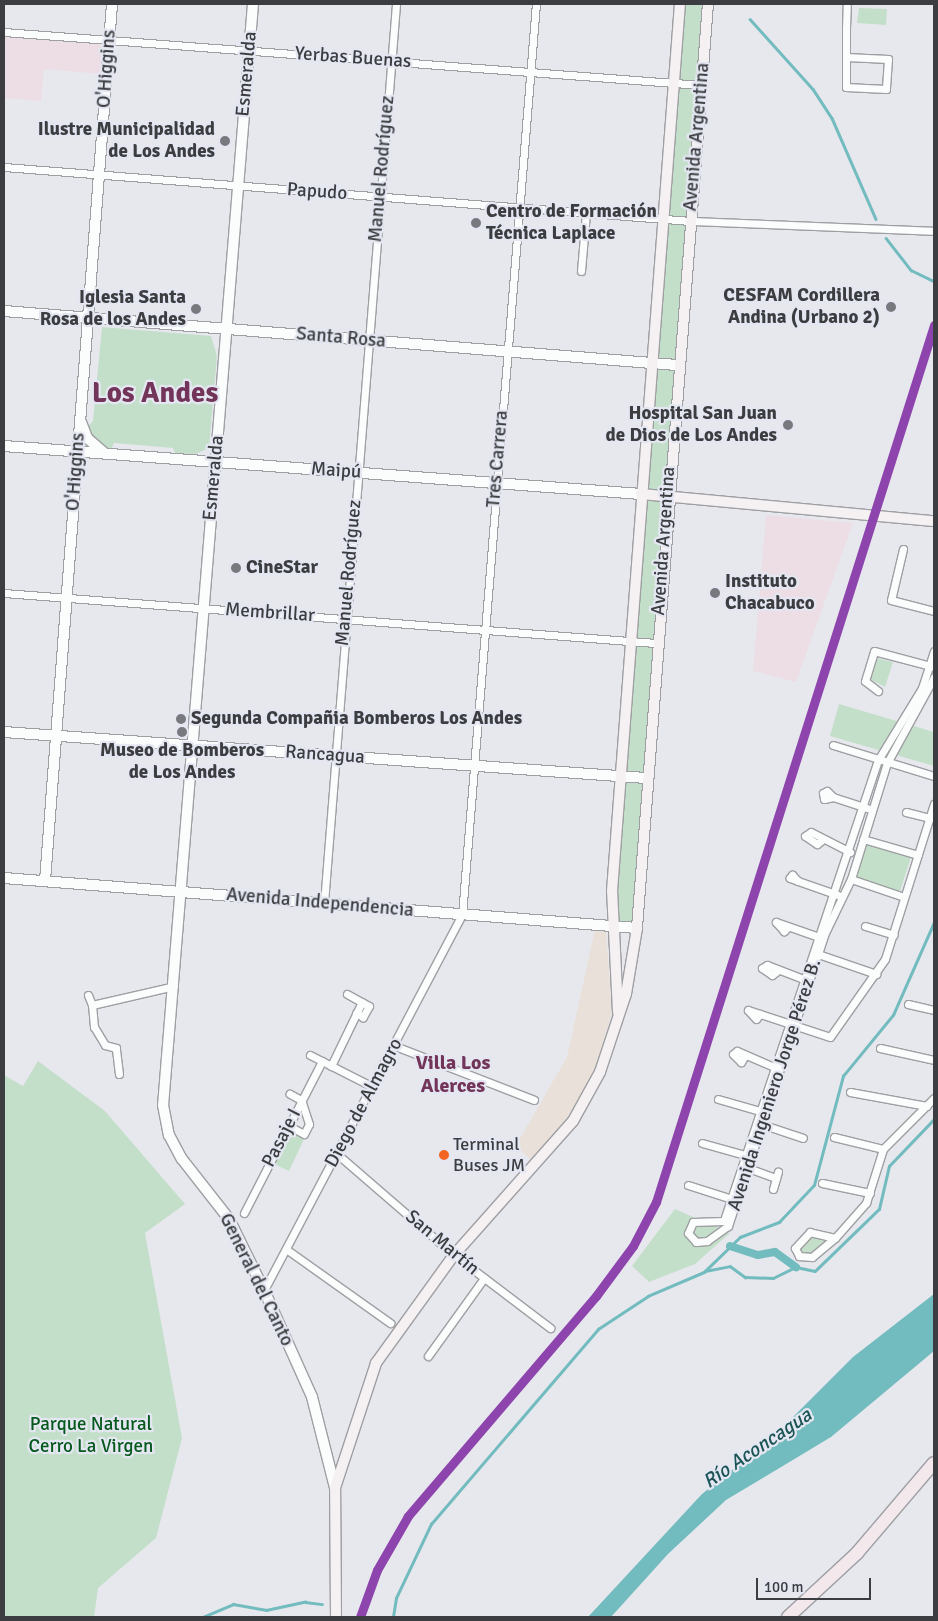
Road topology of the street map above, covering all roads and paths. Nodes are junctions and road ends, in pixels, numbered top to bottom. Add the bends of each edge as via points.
1 (112, 4) edge
2 (253, 4) edge
3 (396, 4) edge
4 (536, 4) edge
5 (680, 4) edge
6 (708, 4) edge
7 (848, 4) edge
8 (4, 32) edge
9 (110, 40) junction
10 (249, 50) junction
11 (846, 57) junction
12 (391, 61) junction
13 (530, 72) junction
14 (674, 83) junction
15 (701, 85) junction
16 (4, 167) edge
17 (99, 175) junction
18 (238, 186) junction
19 (379, 197) junction
20 (519, 208) junction
21 (586, 213) junction
22 (662, 219) junction
23 (690, 221) junction
24 (934, 231) edge
25 (581, 272) dead end
26 (4, 311) edge
27 (87, 318) junction
28 (112, 320) junction
29 (209, 328) junction
30 (226, 329) junction
31 (86, 338) junction
32 (368, 340) junction
33 (507, 352) junction
34 (224, 355) junction
35 (651, 363) junction
36 (677, 365) junction
37 (80, 416) junction
38 (217, 442) junction
39 (4, 446) edge
40 (77, 452) junction
41 (107, 454) junction
42 (191, 460) junction
43 (215, 462) junction
44 (357, 473) junction
45 (496, 483) junction
46 (641, 494) junction
47 (668, 497) junction
48 (934, 521) edge
49 (903, 549) dead end
50 (4, 593) edge
51 (66, 598) junction
52 (203, 608) junction
53 (934, 611) edge
54 (345, 619) junction
55 (484, 630) junction
56 (629, 641) junction
57 (656, 643) junction
58 (934, 651) edge
59 (932, 667) edge
60 (934, 677) edge
61 (878, 691) dead end
62 (915, 706) junction
63 (4, 732) edge
64 (55, 736) junction
65 (833, 745) dead end
66 (192, 746) junction
67 (335, 756) junction
68 (878, 760) junction
69 (887, 763) junction
70 (472, 766) junction
71 (621, 776) junction
72 (934, 776) edge
73 (646, 778) junction
74 (833, 797) dead end
75 (934, 804) edge
76 (864, 808) junction
77 (872, 810) junction
78 (906, 812) dead end
79 (930, 818) junction
80 (863, 839) junction
81 (821, 841) dead end
82 (850, 852) junction
83 (918, 855) junction
84 (4, 878) edge
85 (851, 879) junction
86 (45, 881) junction
87 (798, 881) dead end
88 (182, 893) junction
89 (837, 895) junction
90 (904, 897) junction
91 (324, 903) junction
92 (462, 915) junction
93 (611, 925) junction
94 (865, 926) dead end
95 (788, 927) dead end
96 (637, 928) junction
97 (894, 935) junction
98 (816, 936) junction
99 (815, 953) junction
100 (776, 972) dead end
101 (876, 974) junction
102 (803, 979) junction
103 (174, 986) junction
104 (348, 994) dead end
105 (88, 995) dead end
106 (362, 1002) junction
107 (908, 1004) dead end
108 (92, 1005) junction
109 (934, 1010) edge
110 (356, 1014) junction
111 (760, 1014) dead end
112 (618, 1020) junction
113 (791, 1025) junction
114 (395, 1046) junction
115 (880, 1048) dead end
116 (310, 1055) dead end
117 (744, 1058) dead end
118 (934, 1060) edge
119 (322, 1061) junction
120 (331, 1066) junction
121 (774, 1067) junction
122 (119, 1074) dead end
123 (373, 1087) junction
124 (850, 1092) dead end
125 (290, 1094) dead end
126 (934, 1098) edge
127 (718, 1099) dead end
128 (302, 1100) junction
129 (534, 1100) dead end
130 (927, 1106) junction
131 (760, 1111) junction
132 (761, 1124) junction
133 (288, 1126) junction
134 (802, 1138) dead end
135 (834, 1138) dead end
136 (702, 1142) dead end
137 (883, 1149) junction
138 (337, 1154) junction
139 (745, 1156) junction
140 (748, 1168) junction
141 (822, 1183) dead end
142 (688, 1185) dead end
143 (773, 1189) dead end
144 (870, 1193) junction
145 (734, 1200) junction
146 (244, 1214) dead end
147 (835, 1238) junction
148 (286, 1249) junction
149 (454, 1255) junction
150 (484, 1278) junction
151 (264, 1290) junction
152 (390, 1323) dead end
153 (550, 1328) dead end
154 (428, 1356) dead end
155 (934, 1463) edge
156 (335, 1488) junction
157 (336, 1617) edge
158 (788, 1617) edge

1 - 9 main road, O'Higgins
2 - 10 main road, Esmeralda
3 - 12 street, Manuel Rodríguez
4 - 13 street, Tres Carrera
5 - 14 main road, Avenida Argentina
6 - 15 main road, Avenida Argentina
7 - 11 street
8 - 9 street, Yerbas Buenas
9 - 10 street, Yerbas Buenas
9 - 17 main road, O'Higgins
10 - 12 street, Yerbas Buenas
10 - 18 main road, Esmeralda
11 - 11 street via 888,59 886,89 846,87
12 - 13 street, Yerbas Buenas
12 - 19 street, Manuel Rodríguez
13 - 14 street, Yerbas Buenas
13 - 20 street, Tres Carrera
14 - 15 street, Yerbas Buenas
14 - 22 main road, Avenida Argentina
15 - 23 main road, Avenida Argentina
16 - 17 street, Papudo
17 - 18 street, Papudo
17 - 27 main road, O'Higgins
18 - 19 street, Papudo
18 - 30 main road, Esmeralda
19 - 20 street, Papudo
19 - 32 street, Manuel Rodríguez
20 - 21 street, Papudo
20 - 33 street, Tres Carrera
21 - 22 street, Papudo
21 - 25 street
22 - 23 street, Papudo
22 - 35 main road, Avenida Argentina
23 - 24 street, Papudo
23 - 36 main road, Avenida Argentina
26 - 27 main road, Santa Rosa
27 - 28 main road, Santa Rosa
27 - 31 main road, O'Higgins
28 - 29 main road, Santa Rosa
28 - 31 main road via 100,322
29 - 30 main road, Santa Rosa
29 - 34 main road via 222,340
30 - 32 main road, Santa Rosa
30 - 34 main road, Esmeralda
31 - 37 main road, O'Higgins
32 - 33 main road, Santa Rosa
32 - 44 street, Manuel Rodríguez
33 - 35 main road, Santa Rosa
33 - 45 street, Tres Carrera
34 - 38 main road, Esmeralda
35 - 36 main road, Santa Rosa
35 - 46 main road, Avenida Argentina
36 - 47 main road, Avenida Argentina
37 - 40 main road, O'Higgins
37 - 41 main road via 87,438
38 - 42 main road via 208,454
38 - 43 main road, Esmeralda
39 - 40 main road, Maipú
40 - 41 main road, Maipú
40 - 51 main road, O'Higgins
41 - 42 main road, Maipú
42 - 43 main road, Maipú
43 - 44 main road, Maipú
43 - 52 main road, Esmeralda
44 - 45 main road, Maipú
44 - 54 street, Manuel Rodríguez
45 - 46 main road, Maipú
45 - 55 street, Tres Carrera
46 - 47 main road, Maipú
46 - 56 main road, Avenida Argentina
47 - 48 main road, Maipú
47 - 57 main road, Avenida Argentina
49 - 53 street via 891,600
50 - 51 street, Membrillar
51 - 52 street, Membrillar
51 - 64 main road, O'Higgins
52 - 54 street, Membrillar
52 - 66 main road, Esmeralda
54 - 55 street, Membrillar
54 - 67 street, Manuel Rodríguez
55 - 56 street, Membrillar
55 - 70 street, Tres Carrera
56 - 57 street, Membrillar
56 - 71 main road, Avenida Argentina
57 - 73 main road, Avenida Argentina
58 - 59 street, Avenida Ingeniero Jorge Pérez B.
59 - 61 street via 874,651 865,681
59 - 62 street, Avenida Ingeniero Jorge Pérez B.
60 - 62 street, Avenida Ingeniero Jorge Pérez B.
62 - 68 street, Avenida Ingeniero Jorge Pérez B.
62 - 69 street, Avenida Ingeniero Jorge Pérez B.
63 - 64 main road, Rancagua
64 - 66 main road, Rancagua
64 - 86 main road, O'Higgins
65 - 68 street
66 - 67 main road, Rancagua
66 - 88 main road, Esmeralda
67 - 70 main road, Rancagua
67 - 91 street, Manuel Rodríguez
68 - 69 street
68 - 76 street, Avenida Ingeniero Jorge Pérez B.
69 - 72 street
69 - 77 street, Avenida Ingeniero Jorge Pérez B.
70 - 71 main road, Rancagua
70 - 92 street, Tres Carrera
71 - 73 main road, Rancagua
71 - 93 main road, Avenida Argentina
73 - 96 main road, Avenida Argentina
74 - 76 street
75 - 79 street
76 - 77 street
76 - 82 street, Avenida Ingeniero Jorge Pérez B.
77 - 80 street, Avenida Ingeniero Jorge Pérez B.
78 - 79 street
79 - 83 street
80 - 83 street
80 - 85 street, Avenida Ingeniero Jorge Pérez B.
81 - 82 street
82 - 89 street, Avenida Ingeniero Jorge Pérez B.
83 - 90 street
84 - 86 main road, Avenida Independencia
85 - 89 street, Avenida Ingeniero Jorge Pérez B.
85 - 90 street
86 - 88 main road, Avenida Independencia
87 - 89 street
88 - 91 main road, Avenida Independencia
88 - 103 main road, General del Canto
89 - 98 street, Avenida Ingeniero Jorge Pérez B.
89 - 99 street, Avenida Ingeniero Jorge Pérez B.
90 - 97 street
91 - 92 main road, Avenida Independencia
92 - 93 main road, Avenida Independencia
92 - 114 street, Diego de Almagro
93 - 96 main road, Avenida Independencia
93 - 112 main road, Avenida Argentina
94 - 97 street
95 - 98 street
96 - 112 main road, Avenida Argentina
97 - 101 street
98 - 99 street, Avenida Ingeniero Jorge Pérez B.
99 - 101 street
99 - 102 street, Avenida Ingeniero Jorge Pérez B.
99 - 113 street, Avenida Ingeniero Jorge Pérez B.
100 - 102 street
101 - 113 street via 830,1037
102 - 113 street, Avenida Ingeniero Jorge Pérez B.
103 - 108 street
103 - 151 main road, General del Canto via 163,1105 169,1135 182,1159 229,1219
104 - 106 street
105 - 108 street
106 - 110 street
106 - 110 street via 369,1006 364,1017
107 - 109 street
108 - 122 street via 94,1027 105,1045 116,1048
110 - 120 street
111 - 113 street
112 - 149 main road, Avenida Argentina via 600,1072 573,1122
113 - 121 street, Avenida Ingeniero Jorge Pérez B.
113 - 132 street, Avenida Ingeniero Jorge Pérez B.
114 - 123 street, Diego de Almagro
114 - 129 street
115 - 118 street
116 - 119 street
117 - 121 street
119 - 120 street
119 - 128 street, Pasaje I
120 - 123 street
121 - 131 street, Avenida Ingeniero Jorge Pérez B.
123 - 138 street, Diego de Almagro
124 - 130 street
125 - 128 street
126 - 130 street
127 - 131 street
128 - 133 street, Pasaje I
128 - 133 street, Pasaje I via 309,1124 304,1134
130 - 137 street
131 - 132 street
131 - 139 street, Avenida Ingeniero Jorge Pérez B.
132 - 134 street
132 - 140 street, Avenida Ingeniero Jorge Pérez B.
133 - 146 street, Pasaje I
135 - 137 street
136 - 139 street
137 - 144 street
138 - 148 street, Diego de Almagro
138 - 149 street, San Martín
139 - 145 street, Avenida Ingeniero Jorge Pérez B.
140 - 143 street via 777,1175
140 - 145 street, Avenida Ingeniero Jorge Pérez B.
141 - 144 street
142 - 145 street
144 - 147 street
145 - 145 street, Avenida Ingeniero Jorge Pérez B. via 724,1221 693,1222 691,1238 701,1244 728,1226
147 - 147 street via 810,1232 795,1248 799,1256 812,1257
148 - 151 street, Diego de Almagro
148 - 152 street
149 - 150 street, San Martín
149 - 156 main road, Avenida Argentina via 376,1363
150 - 153 street, San Martín
150 - 154 street
151 - 156 main road, General del Canto via 312,1397
155 - 158 highway via 856,1553
156 - 157 main road, General del Canto

